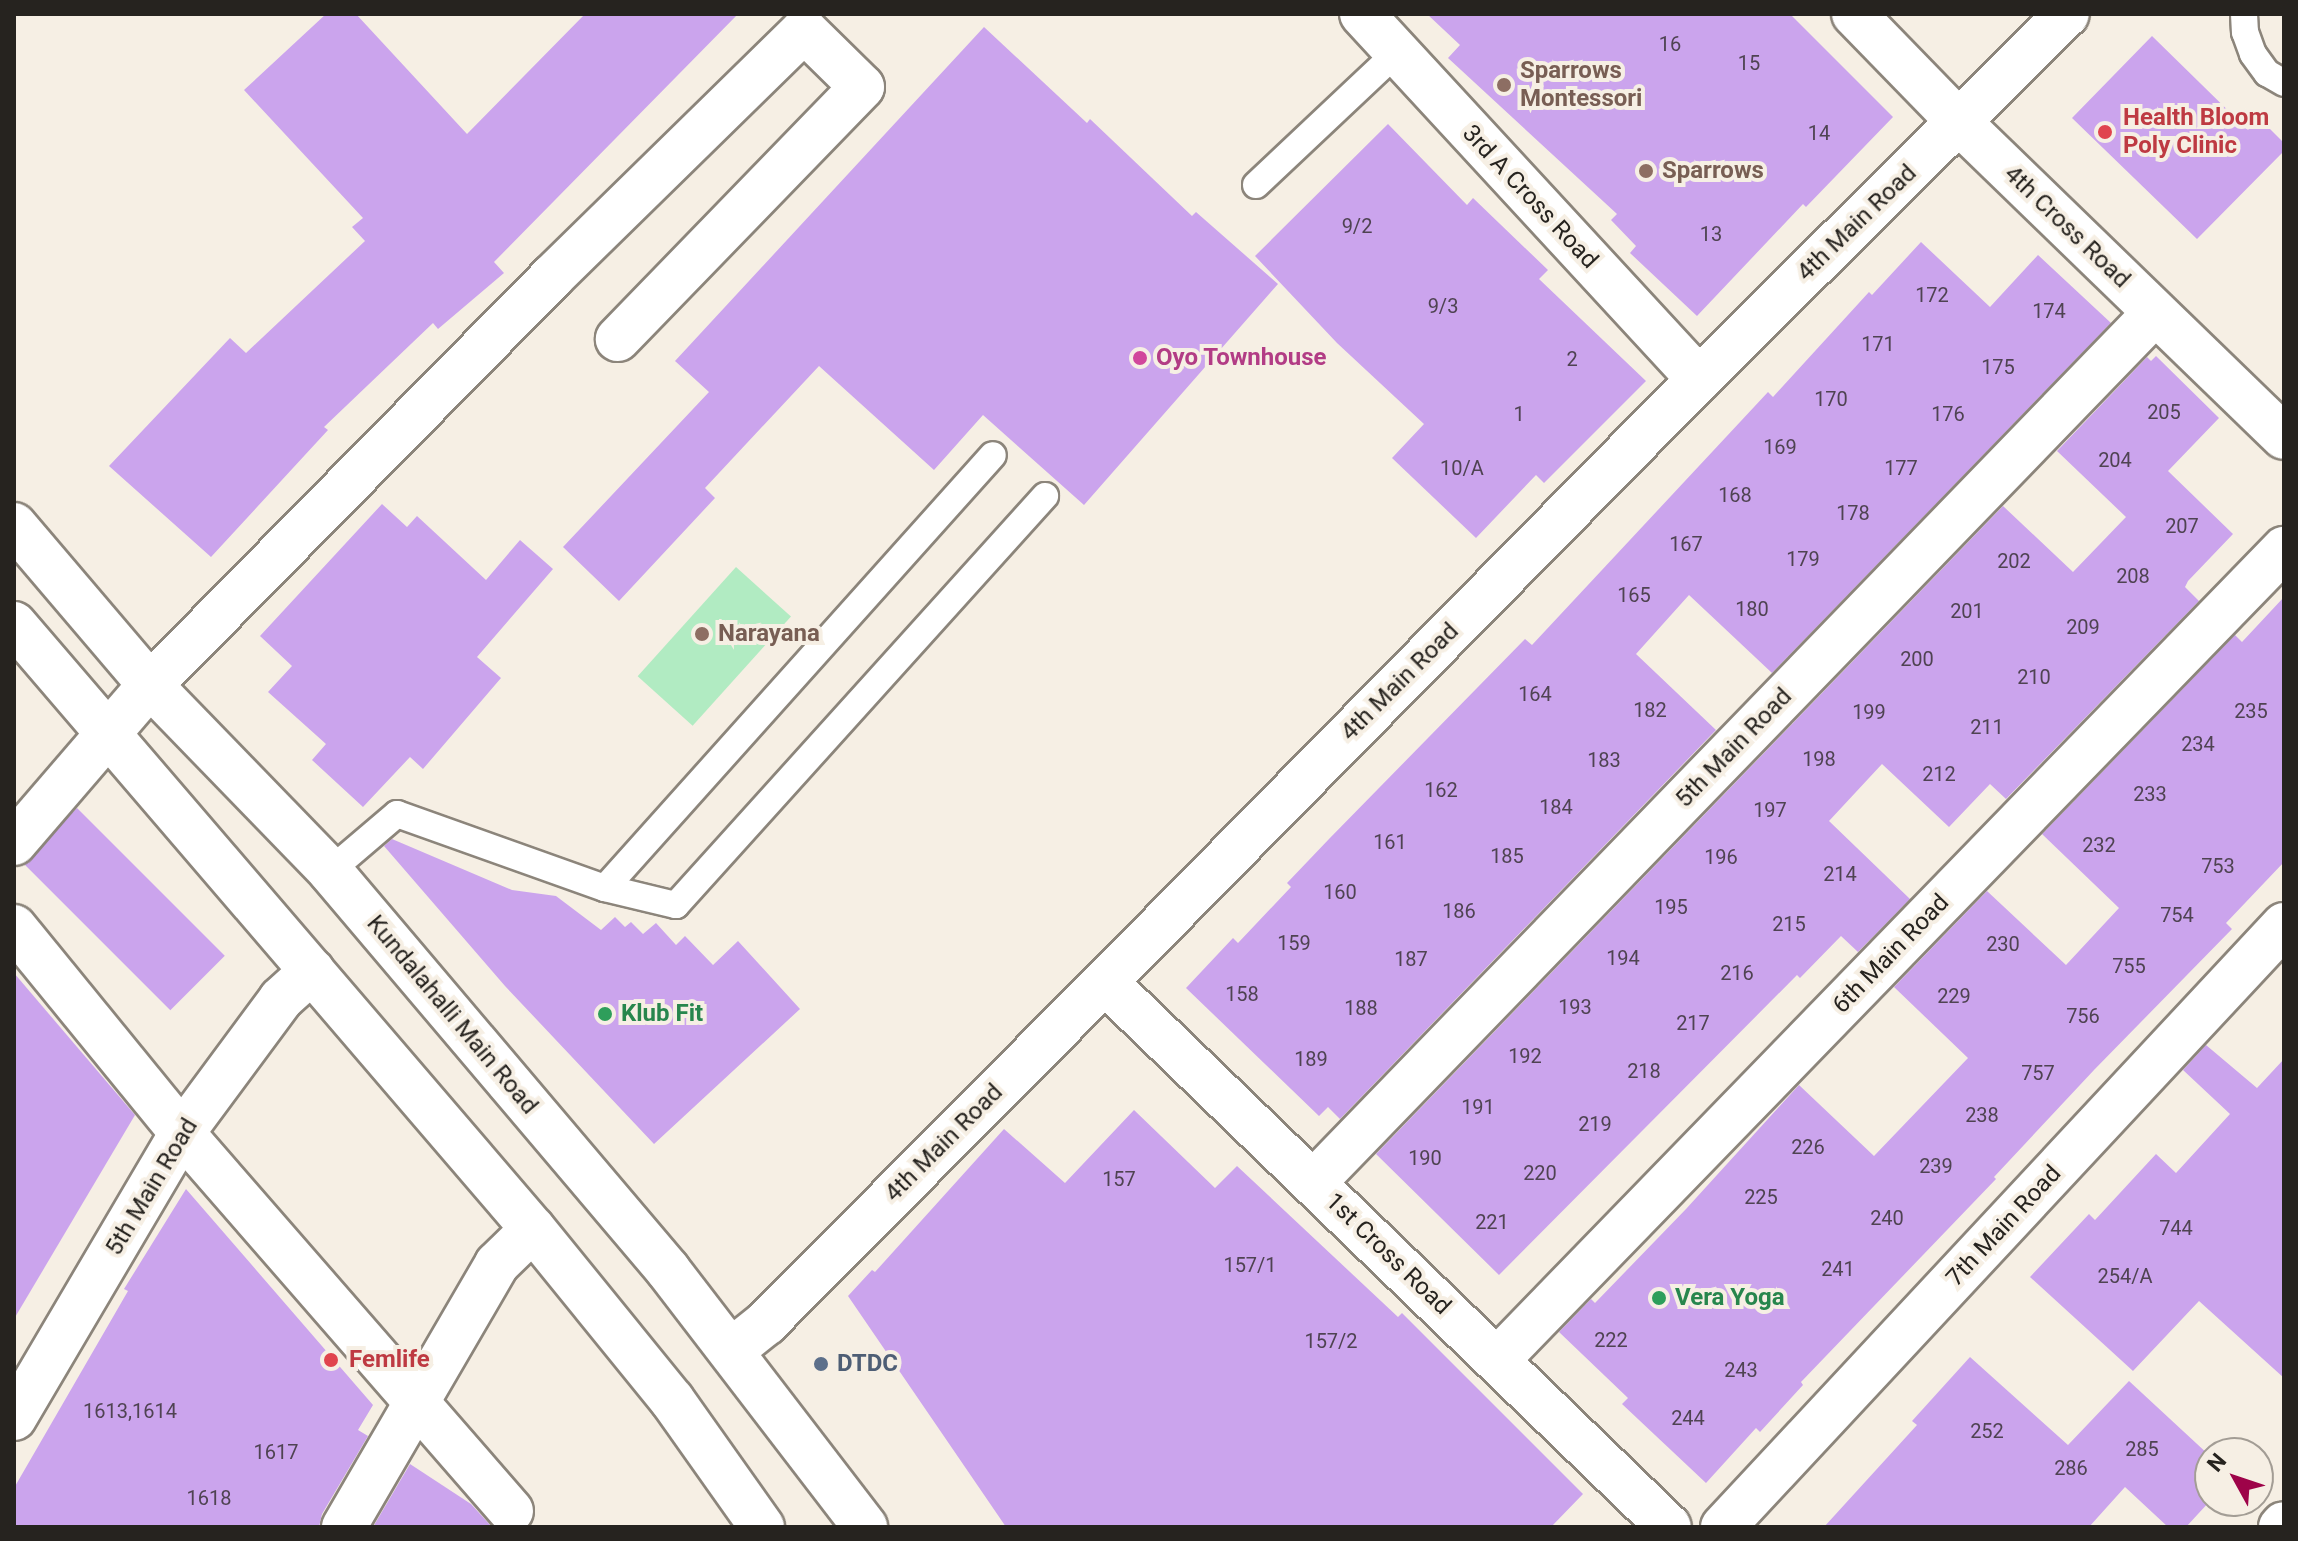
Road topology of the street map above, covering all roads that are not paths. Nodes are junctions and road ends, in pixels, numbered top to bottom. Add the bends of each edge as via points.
1 (1362, 14) edge
2 (1854, 14) edge
3 (2067, 14) edge
4 (2244, 14) edge
5 (1397, 52) junction
6 (2284, 83) edge
7 (1960, 123) junction
8 (1256, 185) dead end
9 (2155, 313) junction
10 (618, 339) dead end
11 (1699, 379) junction
12 (2284, 437) edge
13 (993, 455) dead end
14 (1045, 496) dead end
15 (14, 525) edge
16 (2284, 549) edge
17 (15, 625) edge
18 (150, 685) junction
19 (107, 732) junction
20 (14, 843) edge
21 (330, 871) junction
22 (605, 888) junction
23 (2284, 925) edge
24 (14, 927) edge
25 (312, 971) junction
26 (1105, 982) junction
27 (182, 1133) junction
28 (1313, 1183) junction
29 (533, 1229) junction
30 (732, 1350) junction
31 (1498, 1359) junction
32 (416, 1404) junction
33 (14, 1418) edge
34 (511, 1511) dead end
35 (344, 1527) edge
36 (762, 1527) edge
37 (865, 1527) edge
38 (1668, 1527) edge
39 (1723, 1527) edge

1 - 5 street, 3rd A Cross Road
2 - 7 street, 4th Cross Road
3 - 7 street, 4th Main Road
4 - 6 lane via 2253,54 2267,73
5 - 8 lane
5 - 11 street, 3rd A Cross Road
7 - 9 street, 4th Cross Road
7 - 11 street, 4th Main Road
9 - 12 street, 4th Cross Road
9 - 28 street, 5th Main Road
10 - 18 street via 862,87 804,30
11 - 26 street, 4th Main Road
13 - 22 lane
14 - 22 lane via 676,905
15 - 18 street, Kundalahalli Main Road
16 - 31 street, 6th Main Road
17 - 19 street
18 - 19 street
18 - 21 street, Kundalahalli Main Road
19 - 20 street
19 - 25 street
21 - 22 lane via 397,814
21 - 30 street, Kundalahalli Main Road
23 - 39 street, 7th Main Road
24 - 27 street
25 - 27 street, 5th Main Road via 281,999
25 - 29 street
26 - 28 street, 1st Cross Road
26 - 30 street, 4th Main Road via 766,1323
27 - 32 street
27 - 33 street, 5th Main Road
28 - 31 street, 1st Cross Road
29 - 32 street via 497,1264
29 - 36 street via 672,1400
30 - 37 street, Kundalahalli Main Road
31 - 38 street, 1st Cross Road
32 - 34 street
32 - 35 street

